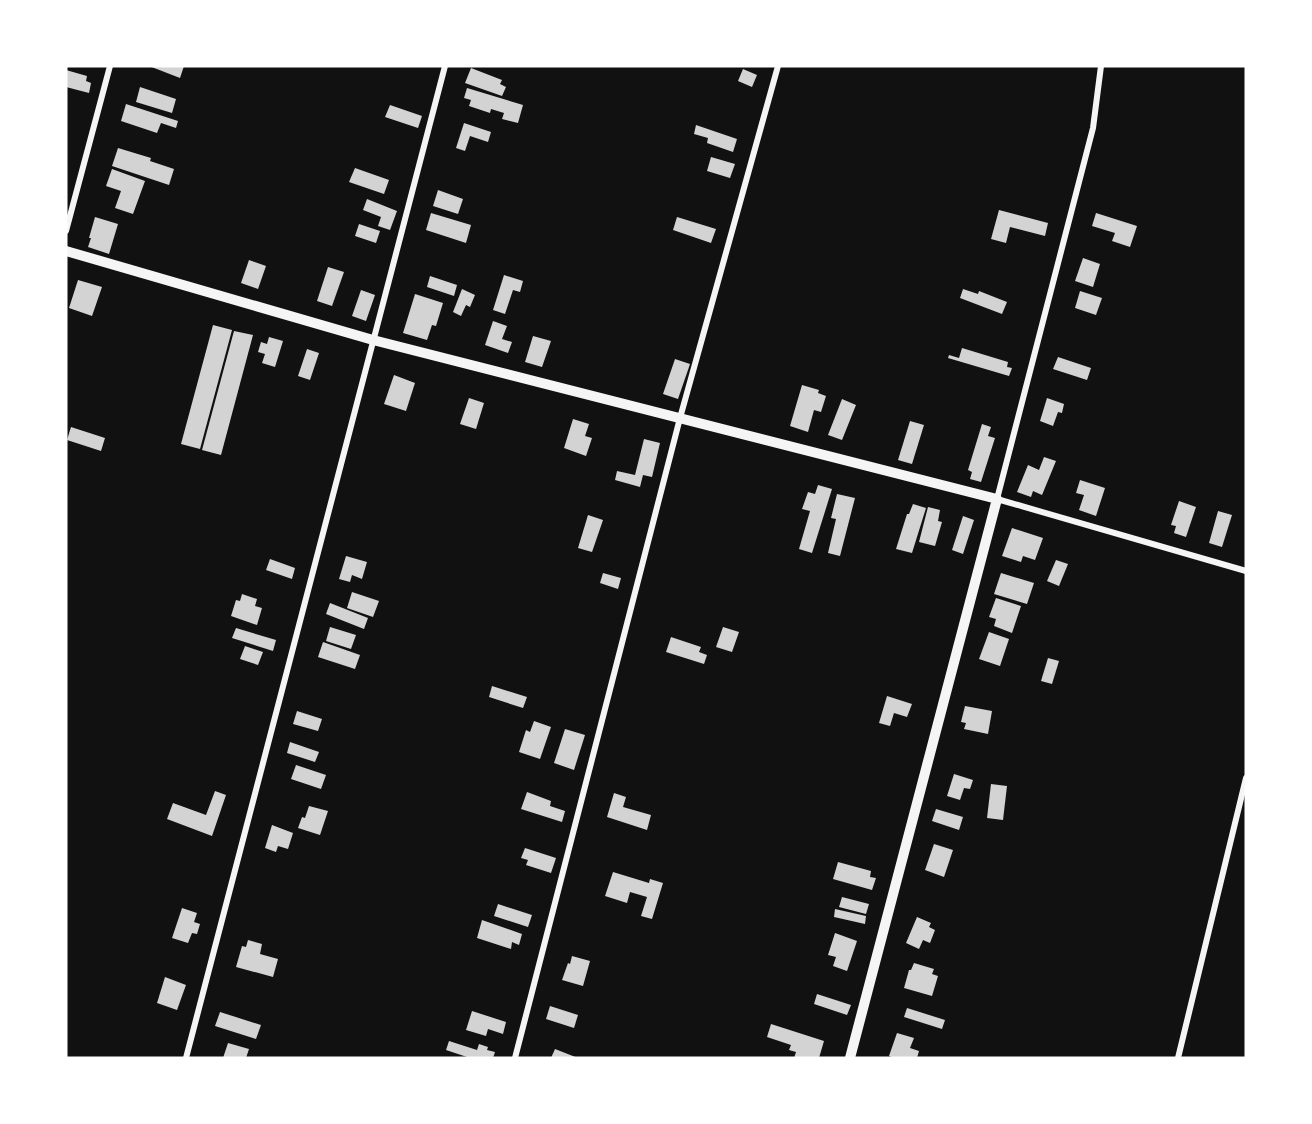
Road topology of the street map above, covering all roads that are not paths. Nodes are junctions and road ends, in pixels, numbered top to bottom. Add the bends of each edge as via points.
1 (110, 66) edge
2 (445, 66) edge
3 (778, 66) edge
4 (1101, 66) edge
5 (66, 231) edge
6 (66, 251) edge
7 (373, 340) junction
8 (680, 418) junction
9 (997, 499) junction
10 (1246, 571) edge
11 (1246, 778) edge
12 (186, 1058) edge
13 (515, 1058) edge
14 (850, 1058) edge
15 (1178, 1058) edge

1 - 5 street
2 - 7 street
3 - 8 street
4 - 9 street via 1092,128
6 - 7 street
7 - 8 street
7 - 12 street
8 - 9 street
8 - 13 street
9 - 10 street
9 - 14 street
11 - 15 street

